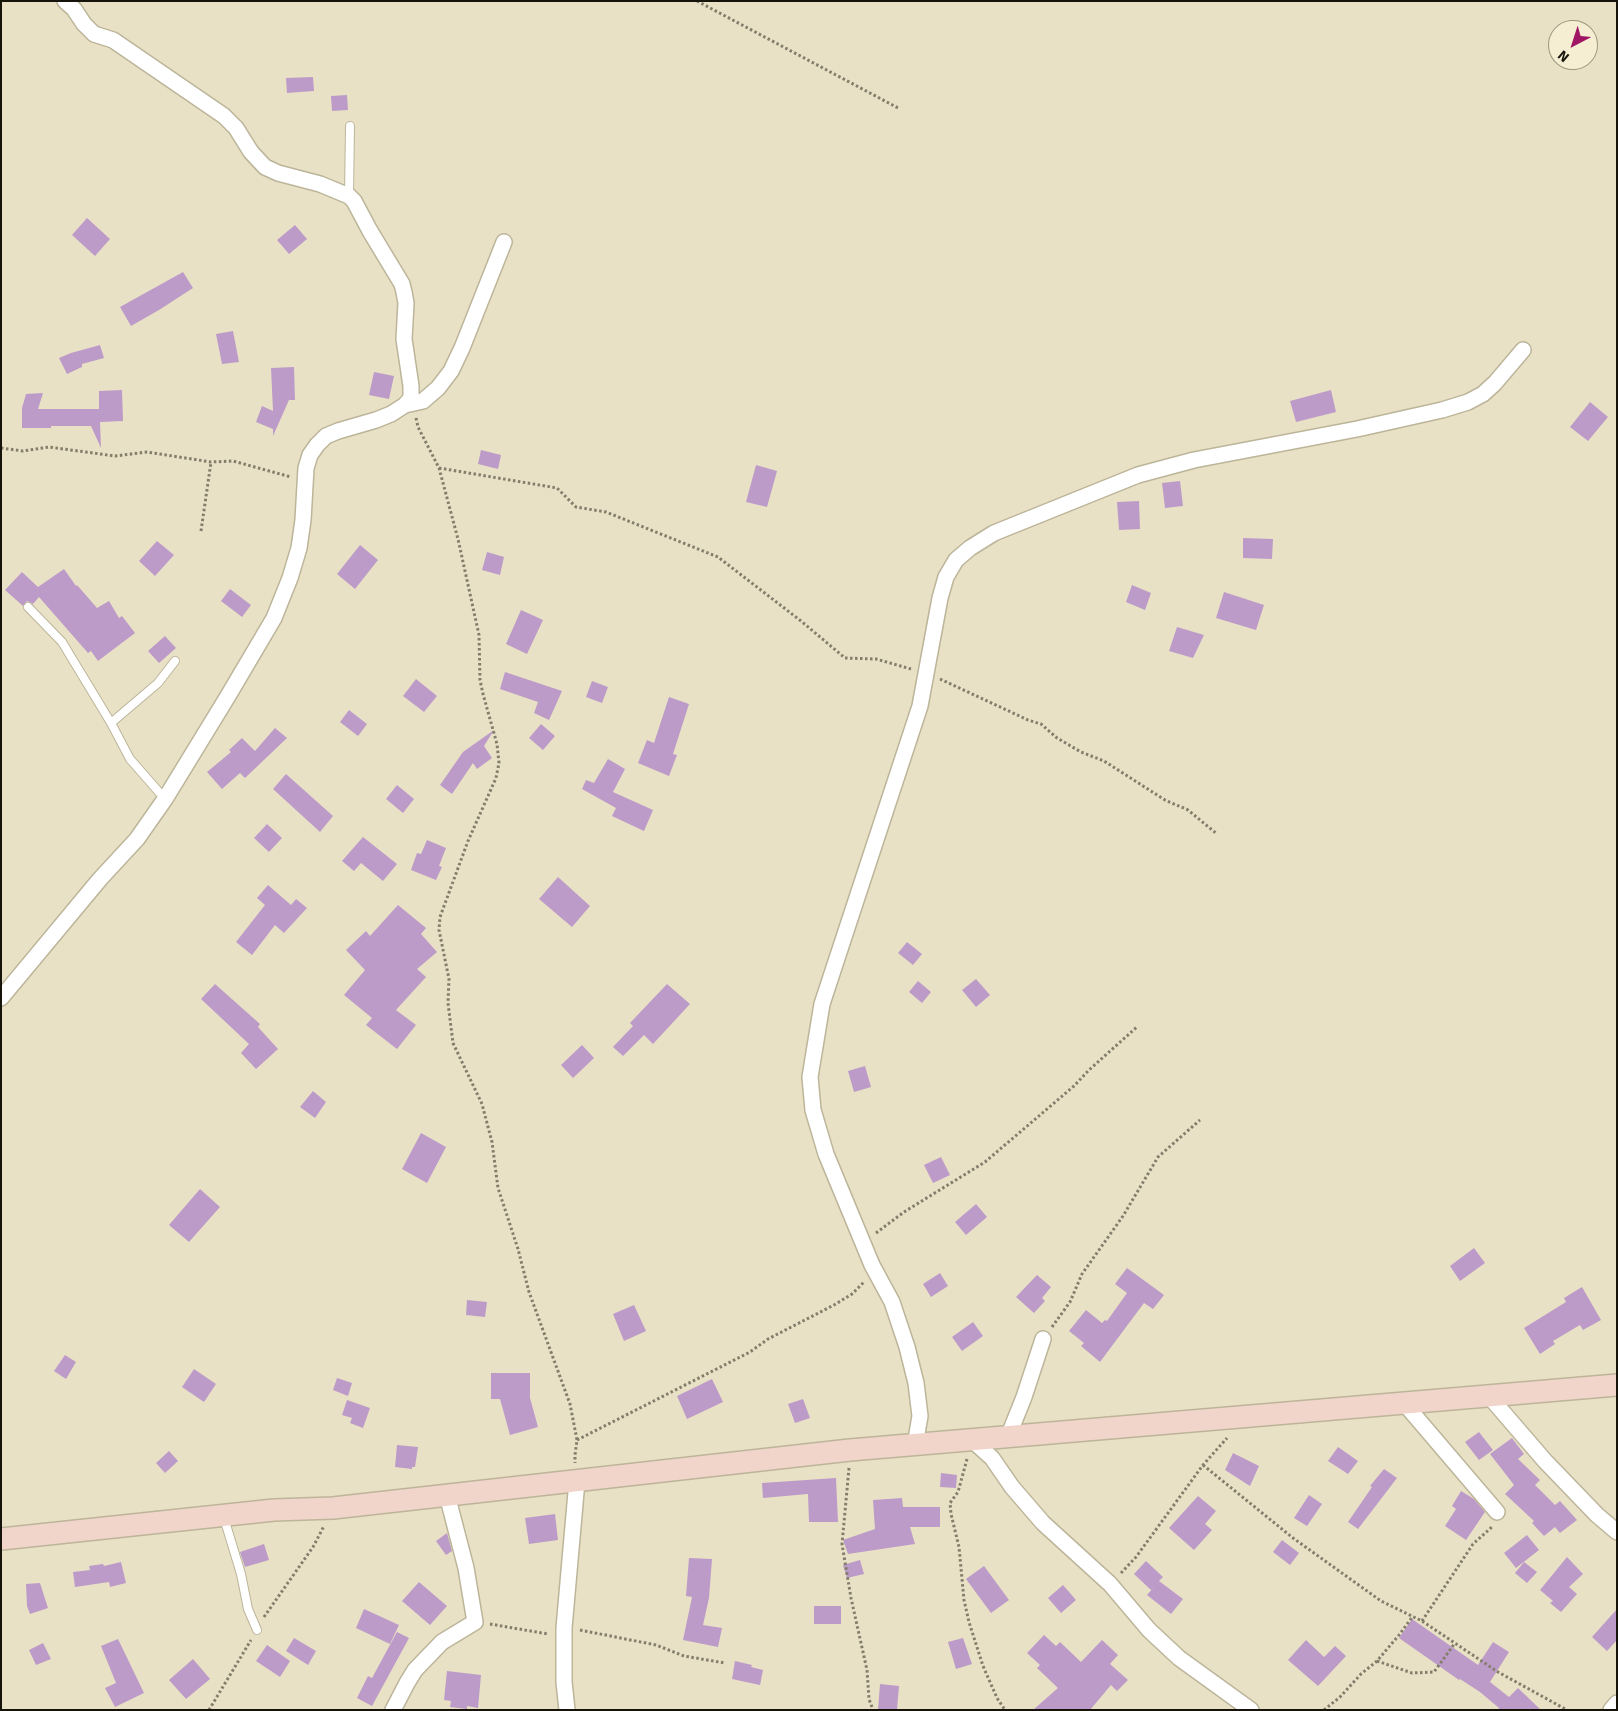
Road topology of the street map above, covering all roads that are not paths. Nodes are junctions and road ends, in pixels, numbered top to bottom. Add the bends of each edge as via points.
1 (65, 1) edge
2 (350, 126) dead end
3 (350, 196) junction
4 (504, 242) dead end
5 (1523, 350) dead end
6 (410, 404) junction
7 (28, 607) dead end
8 (175, 661) dead end
9 (111, 723) junction
10 (165, 799) junction
11 (1, 998) edge
12 (1043, 1339) road end
13 (1617, 1385) edge
14 (1489, 1396) junction
15 (1404, 1403) junction
16 (1008, 1437) junction
17 (972, 1440) junction
18 (915, 1445) junction
19 (577, 1481) junction
20 (447, 1495) junction
21 (1496, 1512) road end
22 (224, 1516) junction
23 (1617, 1532) edge
24 (1, 1539) edge
25 (257, 1630) road end
26 (1617, 1703) edge
27 (393, 1710) edge
28 (567, 1710) edge
29 (1251, 1710) edge
30 (1611, 1710) edge

1 - 3 street via 94,34 113,40 224,116 264,167
2 - 3 lane
3 - 6 street via 402,284 406,303 404,339 411,386
4 - 6 street via 451,371 438,388 423,400
5 - 18 street via 1484,394 1468,402 1357,429 1147,472 994,533 956,560 946,577 920,706 822,1004 810,1077 813,1110 826,1154 892,1302 907,1347 920,1416
6 - 10 street via 376,420 326,436 310,455 299,548 274,618
7 - 9 lane via 62,642
8 - 9 lane via 158,683
9 - 10 lane via 130,759
10 - 11 street via 137,839 100,878
12 - 16 street
13 - 14 street
14 - 15 street
14 - 23 street via 1545,1461
15 - 16 street
15 - 21 street
16 - 17 street
17 - 18 street
17 - 29 street via 992,1458 1043,1523 1110,1584 1149,1630 1207,1680
18 - 19 street
19 - 20 street
19 - 28 street via 564,1628
20 - 22 street
20 - 27 street via 466,1568 475,1622 442,1642 415,1670
22 - 24 street
22 - 25 lane via 248,1609
26 - 30 street

